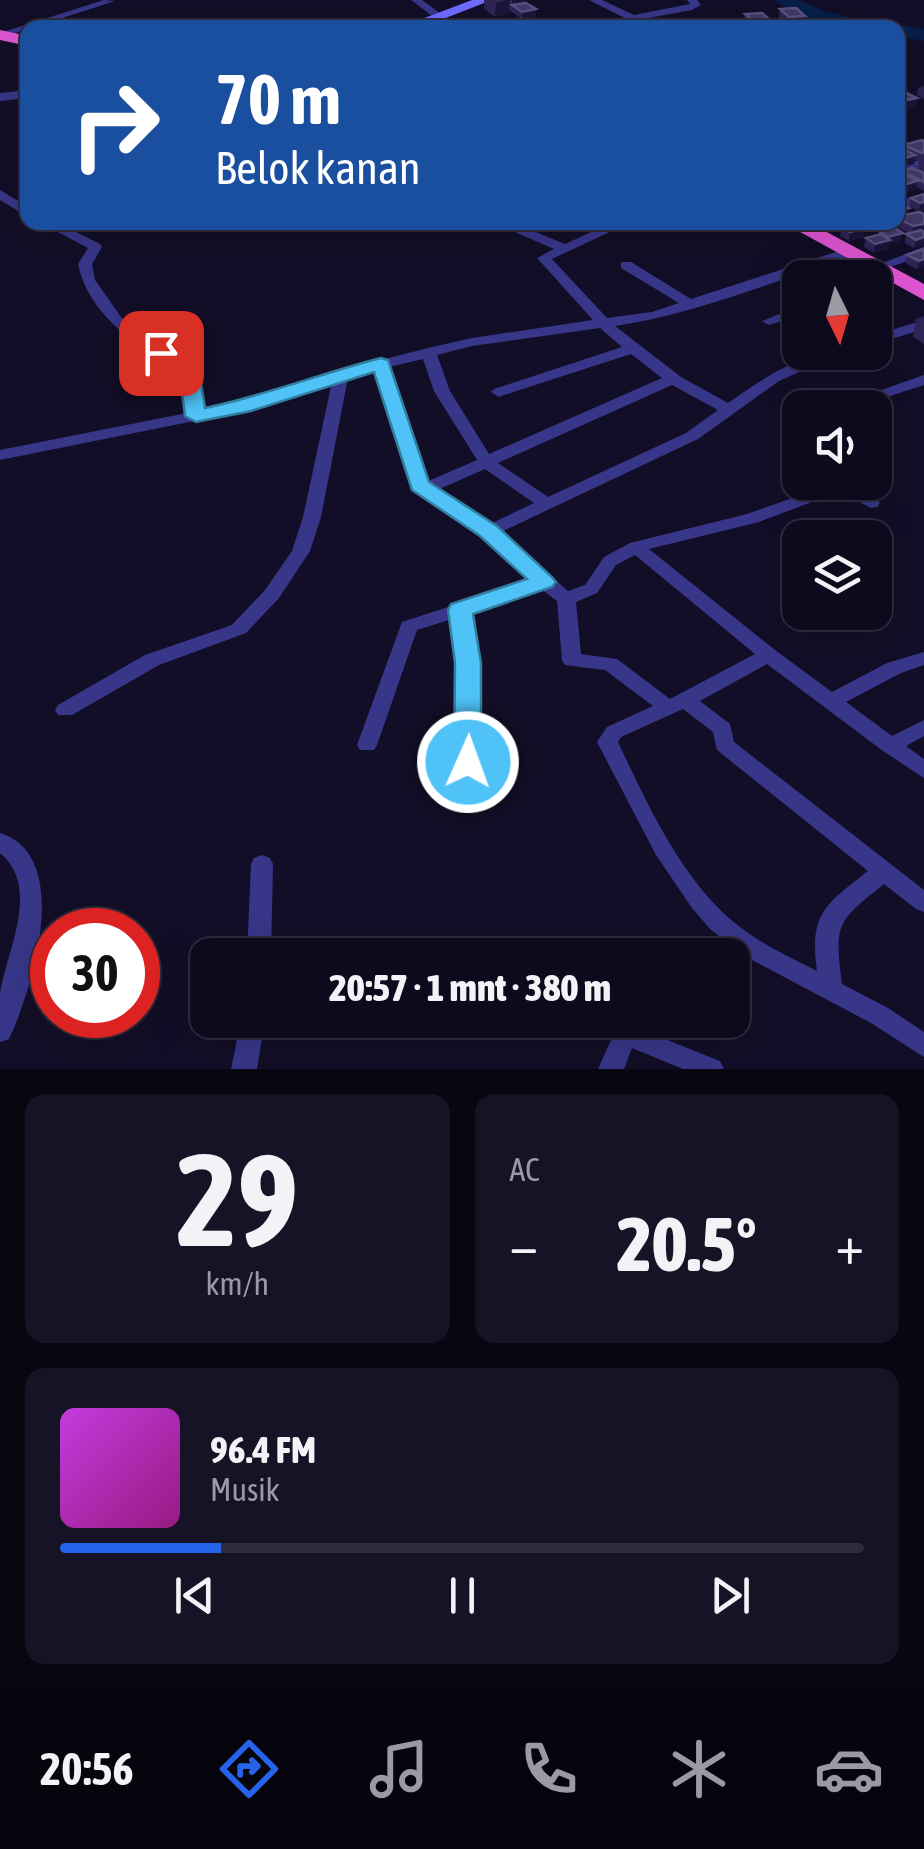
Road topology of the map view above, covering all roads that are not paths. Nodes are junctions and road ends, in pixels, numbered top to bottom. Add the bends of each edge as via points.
1 (416, 0) edge
2 (485, 0) edge
3 (594, 0) edge
4 (692, 0) edge
5 (110, 1) edge
6 (437, 16) junction
7 (635, 18) junction
8 (51, 20) edge
9 (426, 20) edge
10 (443, 20) edge
11 (639, 20) edge
12 (61, 230) edge
13 (518, 230) edge
14 (606, 230) edge
15 (806, 230) edge
16 (564, 248) junction
17 (924, 251) edge
18 (857, 260) edge
19 (892, 263) edge
20 (626, 265) dead end
21 (892, 278) edge
22 (892, 282) edge
23 (782, 288) edge
24 (924, 293) edge
25 (924, 302) edge
26 (691, 305) junction
27 (782, 316) edge
28 (768, 321) dead end
29 (924, 324) edge
30 (604, 325) junction
31 (892, 334) edge
32 (632, 350) junction
33 (428, 352) junction
34 (381, 364) junction
35 (793, 370) edge
36 (341, 374) junction
37 (670, 380) junction
38 (924, 380) edge
39 (892, 390) edge
40 (499, 392) dead end
41 (729, 410) junction
42 (196, 416) junction
43 (0, 455) edge
44 (486, 462) junction
45 (423, 490) junction
46 (544, 502) junction
47 (871, 503) dead end
48 (488, 531) junction
49 (636, 547) junction
50 (544, 582) junction
51 (566, 599) junction
52 (460, 610) junction
53 (768, 655) junction
54 (924, 658) edge
55 (830, 702) junction
56 (677, 704) junction
57 (65, 710) dead end
58 (924, 726) edge
59 (367, 745) dead end
60 (890, 746) junction
61 (468, 762) dead end
62 (924, 770) edge
63 (0, 841) edge
64 (262, 864) dead end
65 (884, 872) junction
66 (924, 904) edge
67 (260, 938) edge
68 (831, 989) junction
69 (0, 1032) edge
70 (250, 1038) edge
71 (624, 1038) edge
72 (630, 1038) edge
73 (924, 1046) edge
74 (244, 1069) edge
75 (611, 1069) edge
76 (711, 1069) edge

1 - 6 street
2 - 6 main road
3 - 7 street
4 - 7 street via 692,7
5 - 8 street
6 - 9 main road
6 - 10 street
7 - 11 street
12 - 42 street via 95,247 84,269 88,280 116,320 188,377
13 - 16 street
14 - 16 street
15 - 18 highway
16 - 30 street via 544,259
17 - 19 street
20 - 26 street
21 - 24 highway
22 - 25 highway
23 - 26 street
26 - 30 street
27 - 28 street
29 - 31 street
30 - 32 street
30 - 33 street
32 - 37 street
32 - 40 street
33 - 34 street
33 - 44 street via 442,391
34 - 36 street
34 - 45 street
35 - 41 street
36 - 42 street
36 - 57 street via 312,517 301,551 272,594 239,628 152,660
37 - 41 street
37 - 44 street
38 - 39 street
41 - 46 street via 692,436
42 - 43 street
44 - 45 street
44 - 46 street
45 - 48 street
46 - 48 street
47 - 49 street via 830,489 754,518
48 - 50 street
49 - 51 street via 606,564 591,589
49 - 53 street
50 - 51 street
50 - 52 street
51 - 56 street via 574,661 610,664
52 - 59 street via 409,626
52 - 61 street via 468,663
53 - 55 street
53 - 56 street
54 - 55 street
55 - 60 street
56 - 65 street via 722,728 724,745
56 - 68 street via 608,740 643,811 719,923
58 - 60 street
60 - 62 street
63 - 69 street via 25,865 31,887 19,972
64 - 67 street
65 - 66 street
65 - 68 street via 828,920 823,936
68 - 73 street
70 - 74 street
71 - 75 street
72 - 76 street

